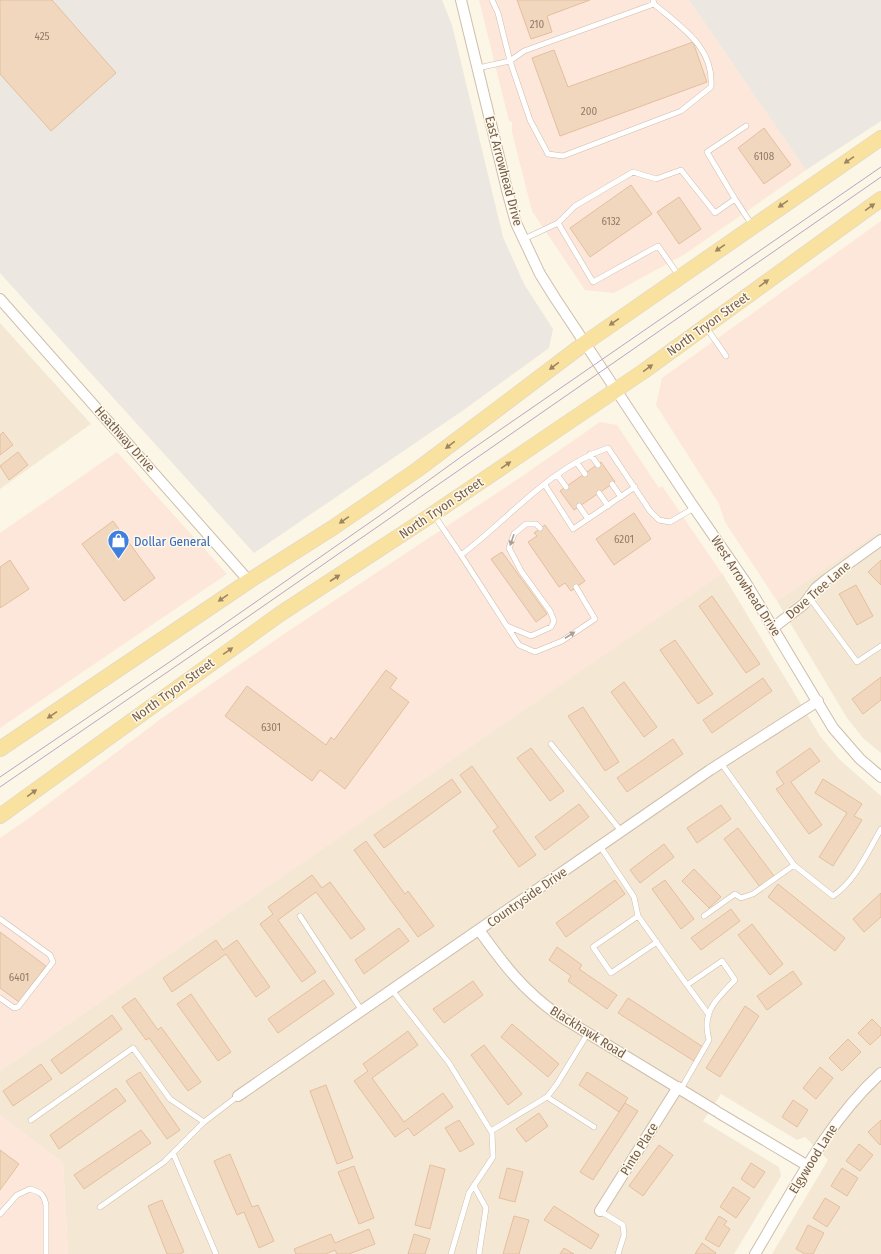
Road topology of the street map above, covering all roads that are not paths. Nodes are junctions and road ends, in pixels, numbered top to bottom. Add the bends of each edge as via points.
1 (461, 0) edge
2 (492, 0) edge
3 (654, 2) edge
4 (510, 61) junction
5 (478, 68) junction
6 (746, 126) dead end
7 (881, 138) edge
8 (735, 199) junction
9 (881, 199) edge
10 (558, 223) junction
11 (752, 226) junction
12 (524, 239) junction
13 (680, 277) junction
14 (0, 299) edge
15 (704, 326) junction
16 (585, 343) junction
17 (726, 356) dead end
18 (616, 390) junction
19 (590, 454) junction
20 (576, 463) junction
21 (598, 464) dead end
22 (585, 474) dead end
23 (558, 476) junction
24 (612, 484) dead end
25 (544, 485) junction
26 (566, 487) dead end
27 (635, 488) junction
28 (598, 493) dead end
29 (621, 497) junction
30 (579, 506) dead end
31 (608, 506) junction
32 (694, 508) junction
33 (433, 514) junction
34 (588, 519) junction
35 (540, 528) dead end
36 (881, 540) edge
37 (461, 555) junction
38 (249, 581) junction
39 (576, 587) dead end
40 (809, 598) junction
41 (506, 626) junction
42 (774, 626) junction
43 (881, 646) edge
44 (818, 701) junction
45 (551, 744) dead end
46 (0, 749) edge
47 (721, 763) junction
48 (881, 777) edge
49 (0, 816) edge
50 (881, 829) edge
51 (622, 831) junction
52 (600, 846) junction
53 (794, 866) junction
54 (300, 916) dead end
55 (638, 916) junction
56 (704, 916) dead end
57 (0, 918) edge
58 (479, 930) junction
59 (656, 942) junction
60 (688, 985) junction
61 (392, 990) junction
62 (0, 998) edge
63 (362, 1011) junction
64 (709, 1015) junction
65 (588, 1033) junction
66 (881, 1073) edge
67 (679, 1088) junction
68 (238, 1096) joint
69 (547, 1096) junction
70 (31, 1120) dead end
71 (204, 1122) junction
72 (594, 1127) dead end
73 (491, 1131) junction
74 (173, 1153) junction
75 (808, 1166) junction
76 (474, 1186) junction
77 (100, 1208) dead end
78 (600, 1211) joint
79 (0, 1214) edge
80 (46, 1254) edge
81 (216, 1254) edge
82 (451, 1254) edge
83 (479, 1254) edge
84 (618, 1254) edge
85 (755, 1254) edge

1 - 5 street, East Arrowhead Drive
2 - 4 lane via 498,13
3 - 4 lane via 524,51
3 - 4 lane via 700,45 712,73 711,87 681,110 563,156 548,154 530,120
4 - 5 lane
5 - 12 street, East Arrowhead Drive via 508,194 516,223
6 - 8 lane via 707,152
7 -> 11 main road
8 - 10 lane via 715,213 681,170 656,179 633,172 574,206
8 - 11 lane
15 -> 9 main road, North Tryon Street
10 - 12 lane
10 - 13 lane via 593,282 658,246
11 -> 13 main road
12 - 16 street, East Arrowhead Drive via 540,274
13 -> 16 main road
14 - 38 street, Heathway Drive
15 - 17 lane
18 -> 15 main road, North Tryon Street
16 - 18 street, East Arrowhead Drive
16 -> 38 main road via 410,474 334,527
18 - 32 street, West Arrowhead Drive
33 -> 18 main road, North Tryon Street
19 - 20 lane
19 - 21 lane
19 - 27 lane via 608,448
20 - 22 lane
20 - 23 lane
23 - 25 lane
23 - 26 lane
24 - 29 lane
25 - 34 lane via 573,529
25 - 37 lane
27 - 29 lane
27 - 32 lane via 659,520 670,522
28 - 31 lane
29 - 31 lane
30 - 34 lane
31 - 34 lane
32 - 42 street, West Arrowhead Drive
33 - 37 lane
49 -> 33 main road, North Tryon Street via 280,614
35 -> 41 lane via 536,524 526,524 514,534 509,548 554,621 551,627 531,636
36 - 40 street, Dove Tree Lane via 827,579
37 - 41 lane
38 -> 46 main road
41 -> 39 lane via 518,645 535,652 562,641 595,619
40 - 42 street, Dove Tree Lane
40 - 43 lane via 856,662
42 - 44 street, West Arrowhead Drive
44 - 47 street, Countryside Drive
44 - 48 street, West Arrowhead Drive via 842,740
45 - 51 lane
47 - 51 street, Countryside Drive
47 - 53 lane
50 - 53 lane via 857,872 843,889 832,896
51 - 52 street, Countryside Drive
52 - 55 lane via 634,897
52 - 58 street, Countryside Drive
53 - 56 lane via 753,894 741,898 735,894
54 - 63 lane
55 - 59 lane
55 - 59 lane via 593,947 611,973
57 - 62 lane via 50,955 53,962 18,1007 14,1008
58 - 61 street, Countryside Drive
58 - 65 street, Blackhawk Road via 528,992 558,1015
59 - 60 lane
60 - 64 lane
60 - 64 lane via 722,961 735,980 711,1005
61 - 63 street, Countryside Drive
61 - 73 lane via 448,1063
63 - 68 street, Countryside Drive
64 - 67 lane via 706,1028 709,1040
65 - 67 street, Blackhawk Road
65 - 69 lane
66 - 75 street, Elgywood Lane via 837,1120
67 - 75 street, Blackhawk Road
67 - 78 street, Pinto Place
68 - 71 lane
69 - 72 lane
69 - 73 lane
70 - 71 lane via 133,1048 170,1099
71 - 74 lane
73 - 76 lane via 493,1157
74 - 77 lane
74 - 81 lane
75 - 85 street, Elgywood Lane
76 - 82 lane via 469,1193
76 - 83 lane via 486,1208
78 - 84 lane via 623,1226 624,1235
79 - 80 lane via 17,1195 30,1189 39,1191 45,1197 46,1205

